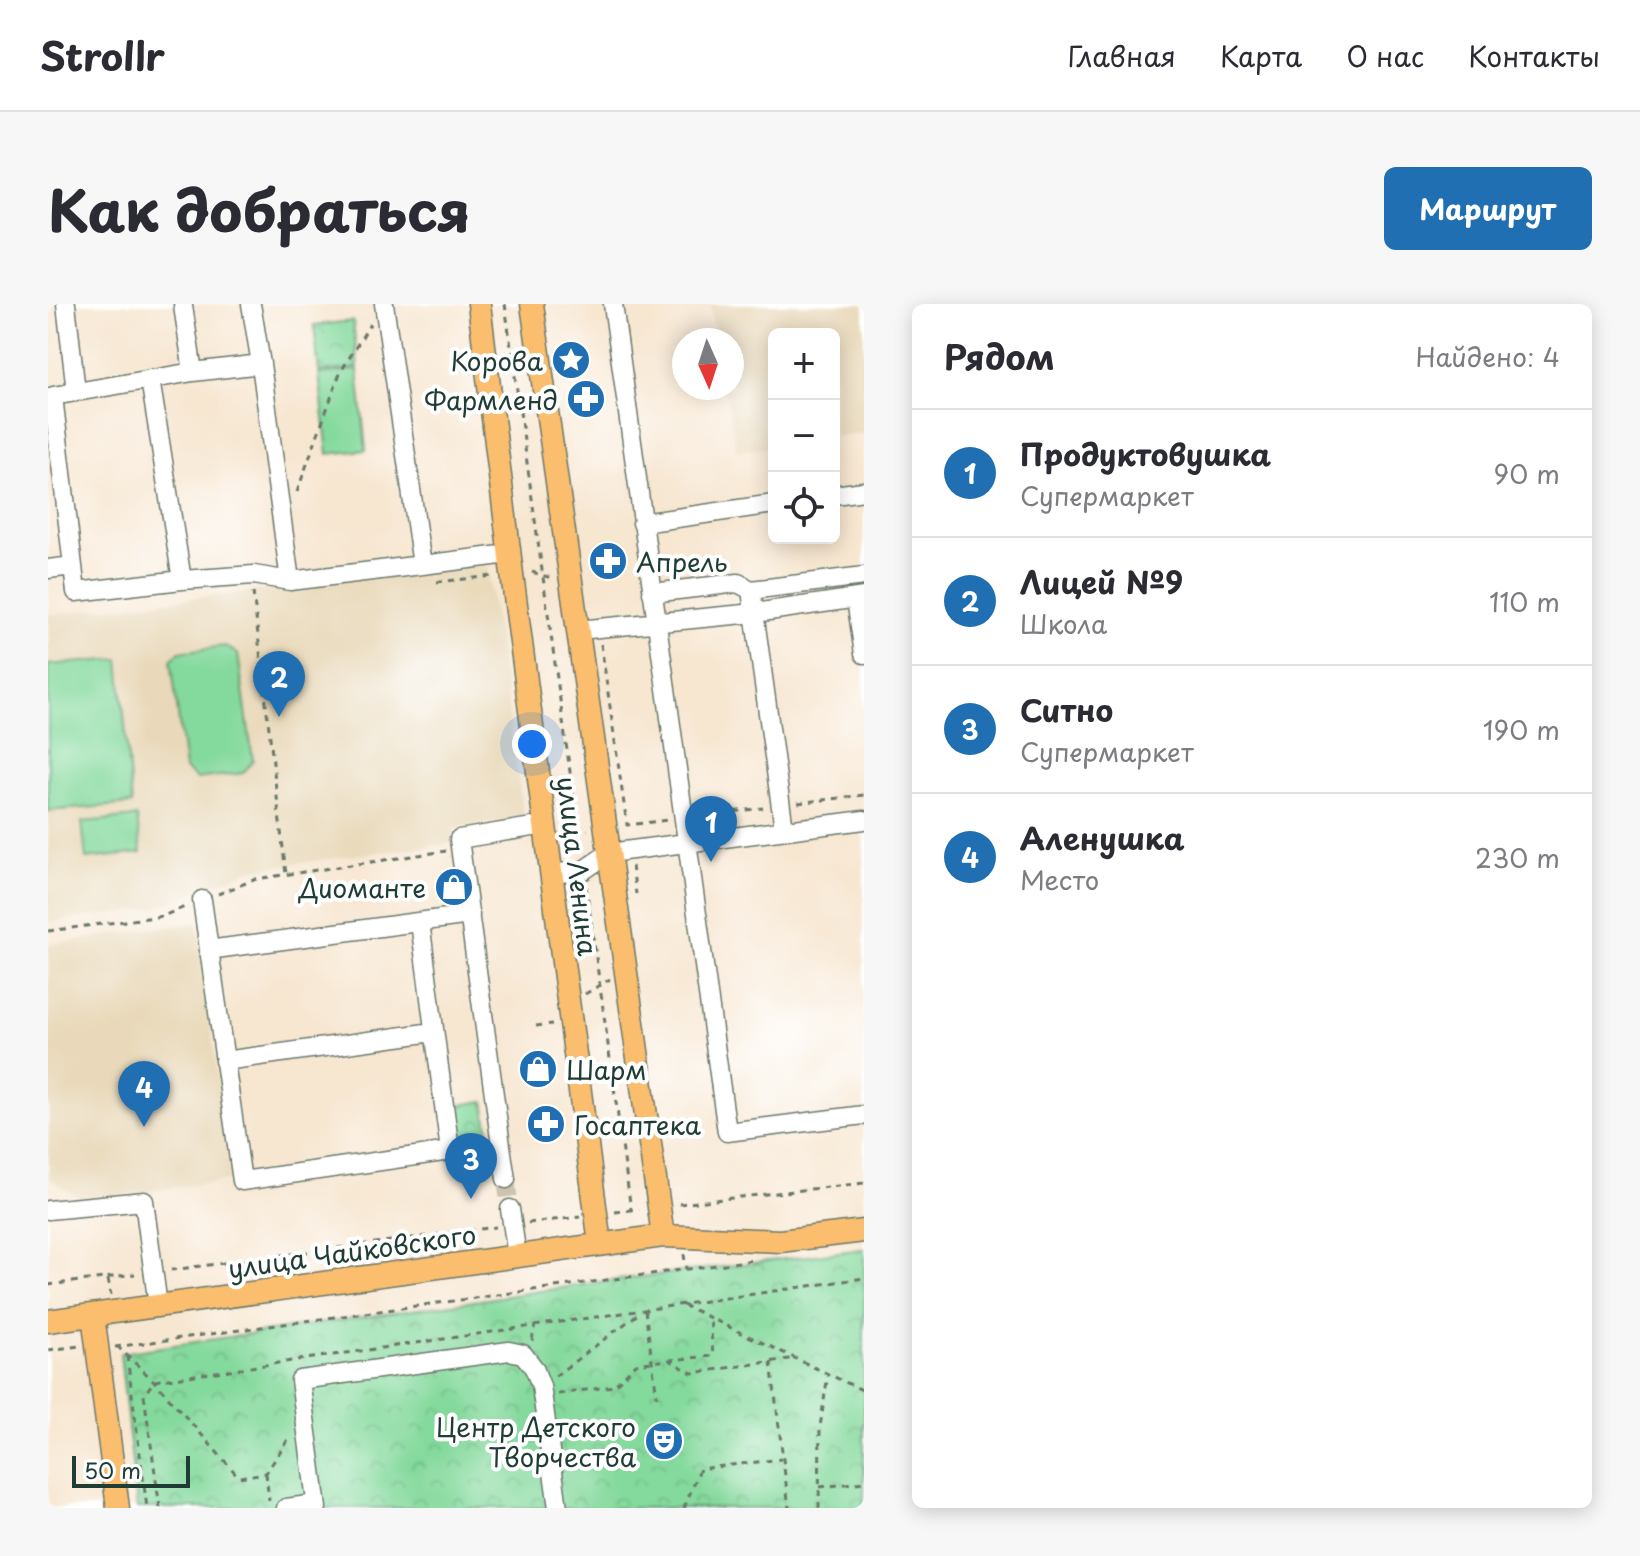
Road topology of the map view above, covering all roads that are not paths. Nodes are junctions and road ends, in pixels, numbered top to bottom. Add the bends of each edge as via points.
1 (66, 304) edge
2 (251, 304) edge
3 (479, 304) edge
4 (532, 304) edge
5 (613, 304) edge
6 (189, 305) edge
7 (384, 306) edge
8 (261, 364) junction
9 (193, 372) junction
10 (150, 379) junction
11 (76, 392) junction
12 (50, 397) edge
13 (864, 491) edge
14 (840, 494) edge
15 (768, 505) edge
16 (642, 523) junction
17 (510, 560) junction
18 (422, 565) junction
19 (73, 566) junction
20 (48, 569) edge
21 (864, 576) edge
22 (182, 580) junction
23 (290, 581) junction
24 (751, 590) junction
25 (652, 593) junction
26 (860, 598) edge
27 (755, 613) junction
28 (655, 623) junction
29 (578, 630) junction
30 (864, 654) edge
31 (864, 820) edge
32 (545, 825) junction
33 (784, 829) junction
34 (687, 843) junction
35 (609, 853) junction
36 (551, 874) junction
37 (202, 900) road end
38 (470, 915) junction
39 (420, 922) junction
40 (208, 950) junction
41 (433, 1032) junction
42 (224, 1061) junction
43 (864, 1115) edge
44 (450, 1151) junction
45 (502, 1153) junction
46 (506, 1179) tunnel mouth
47 (48, 1210) edge
48 (511, 1217) tunnel mouth
49 (864, 1231) edge
50 (663, 1236) junction
51 (600, 1244) junction
52 (517, 1256) junction
53 (158, 1306) junction
54 (93, 1315) junction
55 (48, 1321) edge
56 (316, 1506) edge
57 (118, 1508) edge
58 (286, 1508) edge
59 (558, 1508) edge

1 - 11 street
2 - 8 street
3 - 17 main road, улица Ленина
4 - 29 main road, улица Ленина
5 - 16 street
6 - 9 street
7 - 18 street
8 - 9 street
8 - 23 street
9 - 10 street
10 - 11 street
10 - 22 street
11 - 12 street
12 - 19 street
13 - 14 street
15 - 16 street
16 - 25 street
17 - 18 street
17 - 32 main road, улица Ленина
18 - 23 street
19 - 20 street
19 - 22 street via 76,592
21 - 24 street
22 - 23 street via 254,575
24 - 25 street via 738,583
24 - 27 street
25 - 28 street
26 - 27 street
26 - 30 street
27 - 28 street
27 - 33 street
28 - 29 street
28 - 34 street
29 - 35 main road, улица Ленина
31 - 33 street
32 - 36 main road, улица Ленина
32 - 38 street via 459,839
33 - 34 street
34 - 35 street
34 - 43 street via 727,1132
35 - 36 street via 584,870
35 - 50 main road, улица Ленина
36 - 51 main road, улица Ленина
37 - 40 street
38 - 39 street
38 - 45 street
39 - 40 street
39 - 41 street
40 - 42 street
41 - 42 street
41 - 44 street
42 - 44 street via 242,1181
44 - 45 street via 463,1158
45 - 46 street
47 - 53 street via 144,1201
48 - 52 street
49 - 50 main road, улица Чайковского via 780,1241
50 - 51 main road, улица Чайковского
51 - 52 main road, улица Чайковского
52 - 53 main road, улица Чайковского
53 - 54 main road, улица Чайковского
54 - 55 main road, улица Чайковского
54 - 57 main road via 107,1346
56 - 58 street
56 - 59 street via 300,1380 509,1351 523,1354 542,1391

